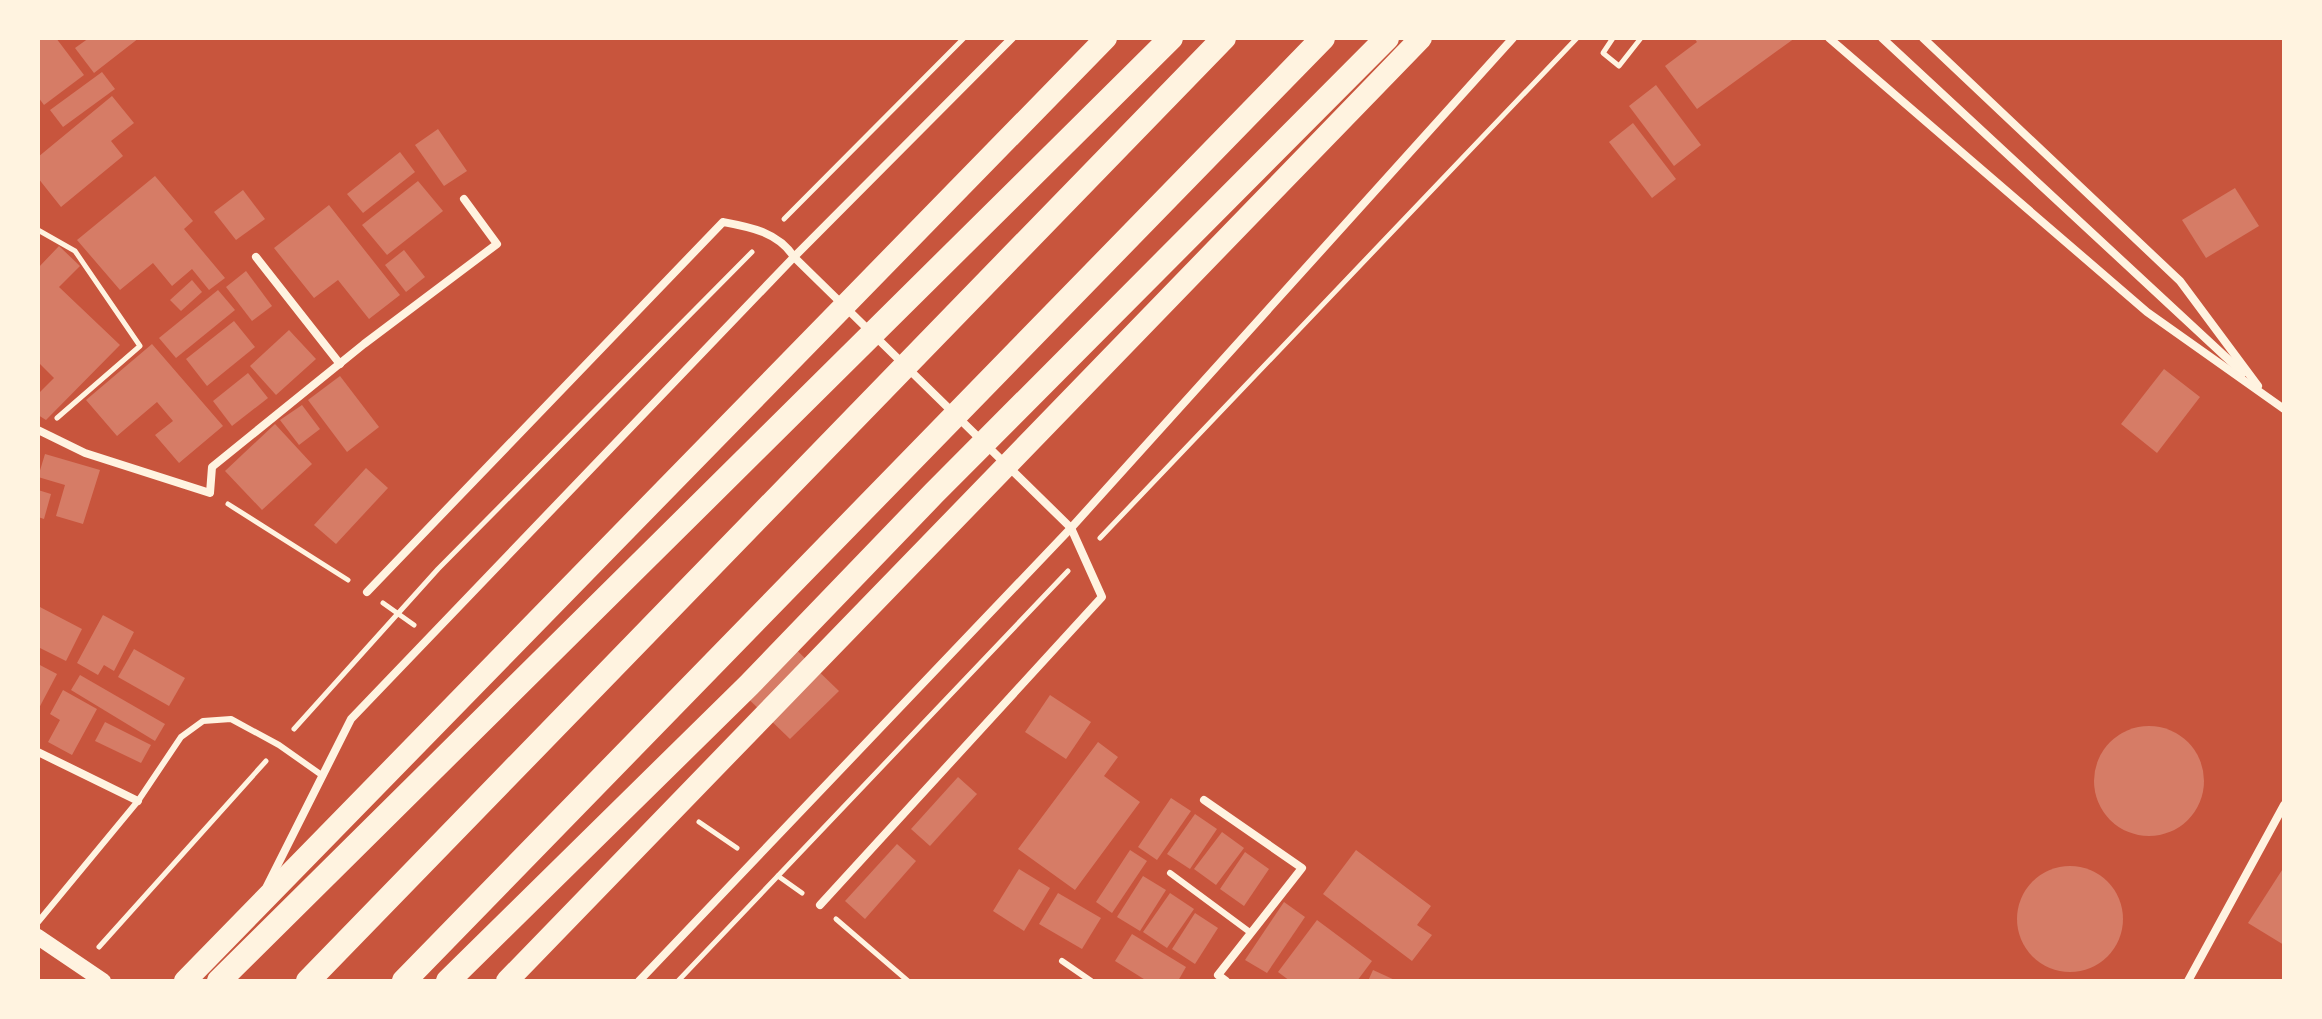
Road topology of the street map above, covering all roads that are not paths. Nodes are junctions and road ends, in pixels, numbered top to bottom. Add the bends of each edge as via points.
1 (1012, 38) edge
2 (1106, 38) edge
3 (1171, 38) edge
4 (1224, 38) edge
5 (1323, 38) edge
6 (1387, 38) edge
7 (1421, 38) edge
8 (1513, 38) edge
9 (1829, 38) edge
10 (1882, 38) edge
11 (1923, 38) edge
12 (464, 199) dead end
13 (256, 257) dead end
14 (794, 257) junction
15 (340, 364) junction
16 (2264, 393) junction
17 (2284, 409) edge
18 (40, 431) edge
19 (1071, 528) junction
20 (367, 592) road end
21 (38, 752) edge
22 (323, 776) junction
23 (1204, 800) dead end
24 (138, 801) junction
25 (2284, 805) edge
26 (1170, 873) dead end
27 (820, 905) road end
28 (255, 911) junction
29 (38, 922) edge
30 (1251, 933) junction
31 (38, 937) edge
32 (1062, 961) dead end
33 (1219, 979) edge
34 (103, 981) edge
35 (185, 981) edge
36 (219, 981) edge
37 (308, 981) edge
38 (404, 981) edge
39 (448, 981) edge
40 (507, 981) edge
41 (639, 981) edge
42 (1091, 981) edge
43 (2188, 981) edge

1 - 14 street
2 - 28 highway
3 - 36 highway
4 - 37 highway
5 - 38 highway
6 - 39 highway via 749,685
7 - 40 highway
8 - 19 street
9 - 16 street via 2147,312
10 - 16 street
11 - 16 street via 2180,281
12 - 15 street via 497,244
13 - 15 street
14 - 19 street
14 - 20 street via 759,229 723,222
14 - 22 street via 351,719
15 - 18 street via 212,467 210,493 85,453
16 - 17 street
19 - 27 street via 1102,597
19 - 41 street
21 - 24 street
22 - 24 lane via 231,719 203,721 181,737
22 - 28 street
23 - 30 street via 1302,868
24 - 29 lane
25 - 43 street
26 - 30 lane
28 - 35 highway
30 - 33 street
31 - 34 main road
32 - 42 lane

